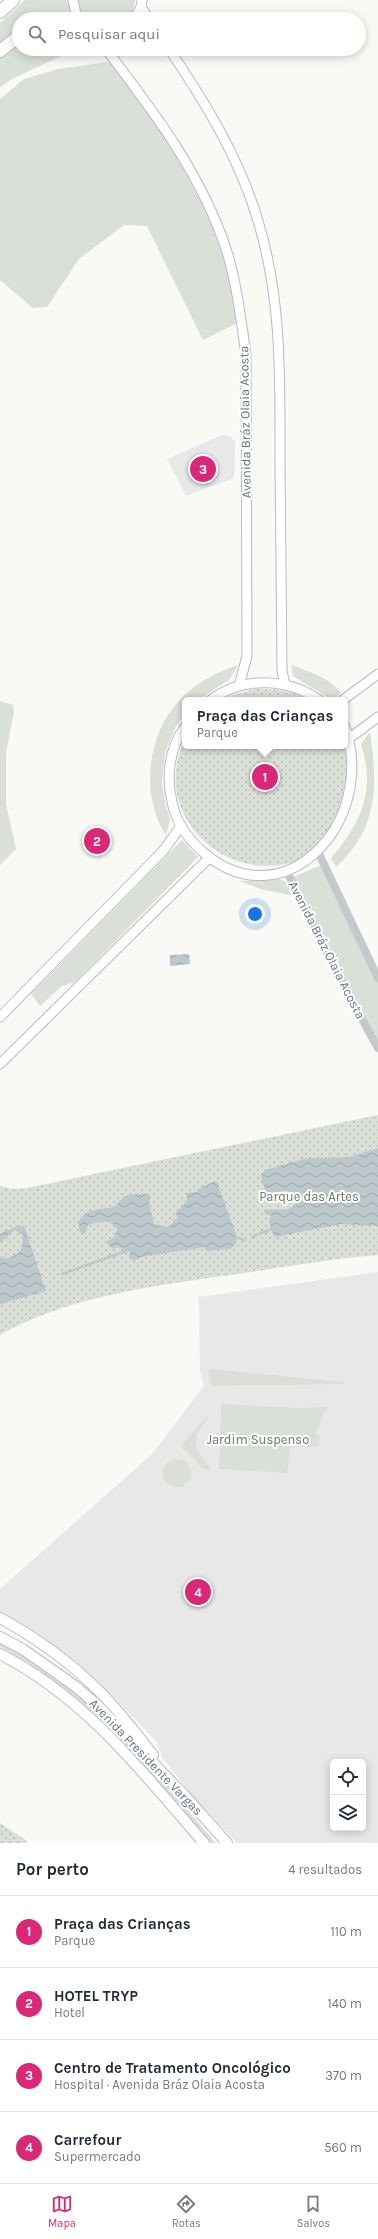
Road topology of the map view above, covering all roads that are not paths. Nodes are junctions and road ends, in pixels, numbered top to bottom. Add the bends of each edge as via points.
1 (13, 0) edge
2 (73, 0) edge
3 (142, 3) edge
4 (0, 12) edge
5 (76, 12) edge
6 (138, 12) edge
7 (12, 42) edge
8 (0, 52) edge
9 (111, 56) edge
10 (174, 56) edge
11 (378, 674) edge
12 (286, 685) junction
13 (239, 686) junction
14 (217, 697) edge
15 (314, 697) edge
16 (347, 697) edge
17 (378, 717) edge
18 (348, 732) edge
19 (182, 733) edge
20 (351, 737) junction
21 (360, 780) dead end
22 (181, 826) junction
23 (347, 828) dead end
24 (320, 856) junction
25 (209, 858) junction
26 (287, 872) junction
27 (378, 978) edge
28 (0, 1017) edge
29 (378, 1048) edge
30 (0, 1064) edge
31 (0, 1618) edge
32 (0, 1636) edge
33 (0, 1654) edge
34 (162, 1774) junction
35 (204, 1843) edge
36 (227, 1843) edge

1 - 4 highway
2 - 5 main road
3 - 6 main road
7 - 8 highway
9 - 13 main road, Avenida Bráz Olaia Acosta via 155,114 204,196 229,260 242,321 246,354 247,656
10 - 12 main road via 225,141 258,220 271,268 278,328 282,671
11 - 16 main road
12 - 13 main road via 265,683
12 - 15 main road
13 - 14 main road
17 - 20 main road
18 - 20 main road
19 - 22 main road via 172,755 169,773 169,791
20 - 21 main road via 357,755
22 - 25 main road via 193,843
22 - 28 main road via 163,852
23 - 24 main road
24 - 26 main road via 311,863
24 - 27 street
25 - 26 main road via 227,868 246,873 267,875
25 - 30 main road
26 - 29 street, Avenida Bráz Olaia Acosta via 342,983
31 - 34 main road via 48,1648 114,1707 162,1766
32 - 34 main road, Avenida Presidente Vargas via 75,1686 115,1722
33 - 35 main road, Avenida Presidente Vargas via 37,1676 86,1713 106,1732
34 - 36 main road, Avenida Presidente Vargas

